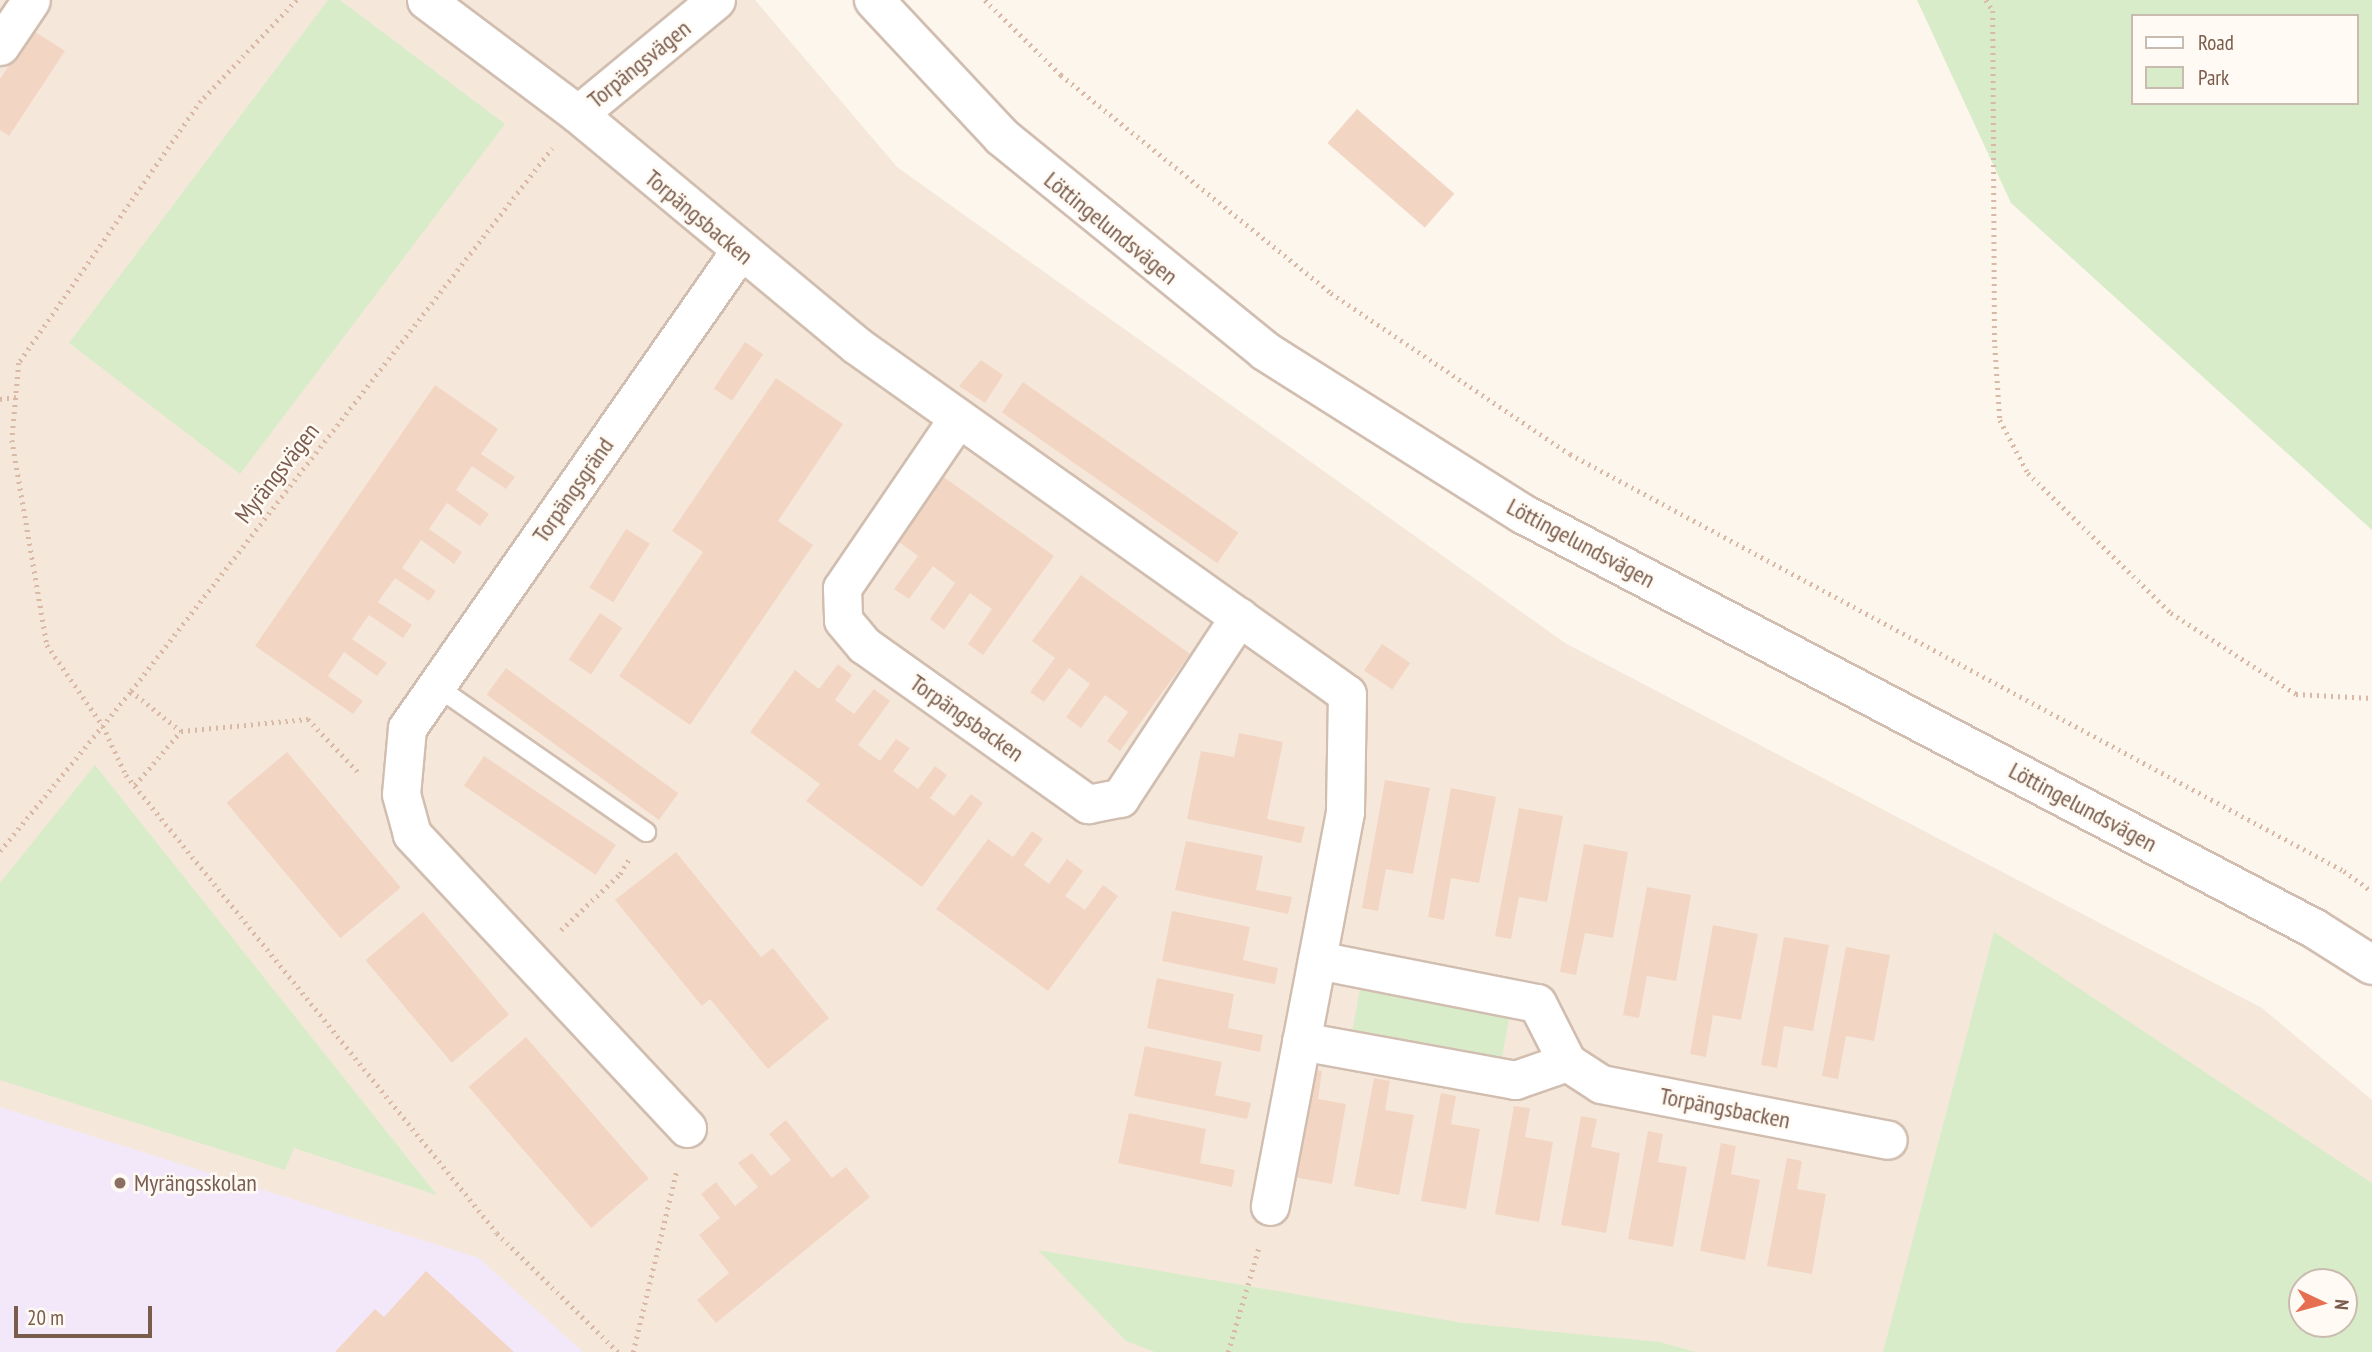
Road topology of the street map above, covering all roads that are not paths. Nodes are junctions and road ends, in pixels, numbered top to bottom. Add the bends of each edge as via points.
1 (31, 0) edge
2 (426, 0) edge
3 (716, 0) edge
4 (874, 0) edge
5 (0, 46) edge
6 (578, 114) junction
7 (739, 252) junction
8 (958, 418) junction
9 (1239, 617) junction
10 (436, 686) junction
11 (646, 832) road end
12 (1317, 960) junction
13 (2372, 965) edge
14 (1301, 1041) junction
15 (1567, 1062) junction
16 (687, 1128) road end
17 (1888, 1140) dead end
18 (1270, 1206) road end

1 - 5 street
2 - 6 street, Torpängsvägen
3 - 6 street, Torpängsvägen
4 - 13 main road, Löttingelundsvägen via 1002,137 1265,351 1523,514 2315,929
6 - 7 street, Torpängsbacken
7 - 8 street, Torpängsbacken
7 - 10 street, Torpängsgränd
8 - 9 street, Torpängsbacken
8 - 9 street, Torpängsbacken via 842,588 842,620 876,653 1088,804 1120,798
9 - 12 street, Torpängsbacken via 1347,694 1345,812
10 - 11 lane
10 - 16 street, Torpängsgränd via 407,728 401,794 412,835
12 - 14 street, Torpängsbacken
12 - 15 street via 1537,1003
14 - 15 street via 1515,1080
14 - 18 street, Torpängsbacken
15 - 17 street, Torpängsbacken via 1601,1084

